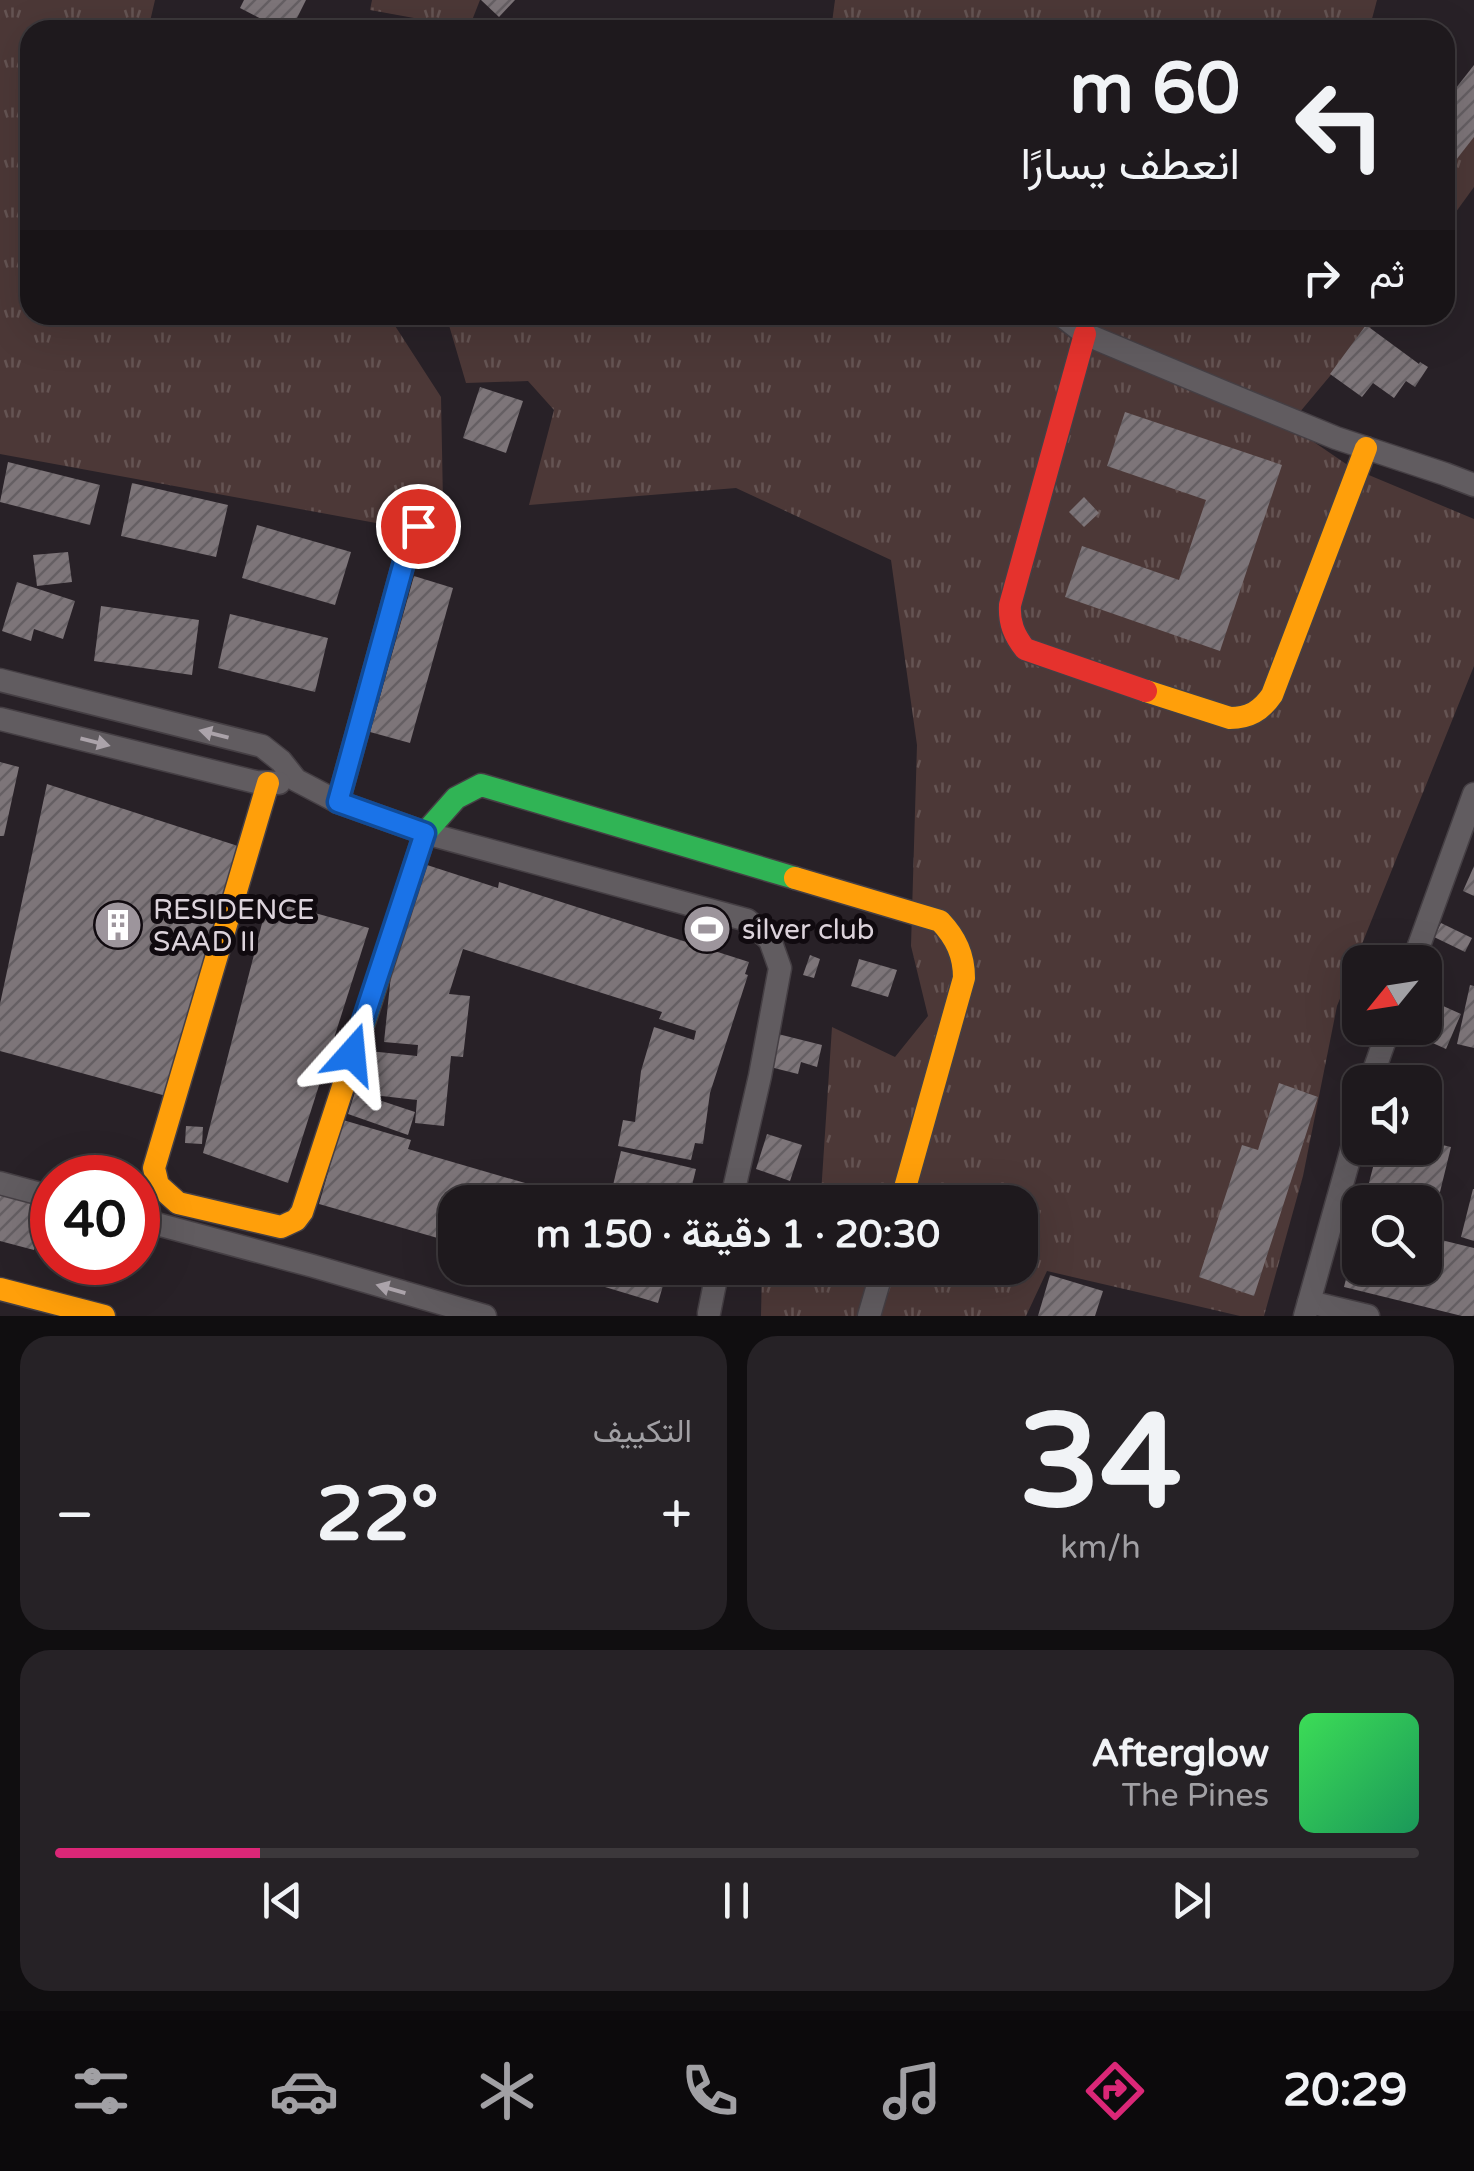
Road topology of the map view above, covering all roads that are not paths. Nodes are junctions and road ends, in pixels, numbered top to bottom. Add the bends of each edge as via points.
1 (1074, 325) edge
2 (1085, 334) junction
3 (1366, 448) junction
4 (1474, 485) edge
5 (418, 526) dead end
6 (0, 680) edge
7 (68, 697) junction
8 (0, 719) edge
9 (59, 734) junction
10 (296, 780) junction
11 (268, 783) junction
12 (1474, 794) edge
13 (338, 802) junction
14 (425, 833) junction
15 (1419, 945) edge
16 (1347, 1165) edge
17 (0, 1183) edge
18 (735, 1185) edge
19 (906, 1185) edge
20 (30, 1191) edge
21 (178, 1203) junction
22 (266, 1224) junction
23 (160, 1225) edge
24 (174, 1229) junction
25 (260, 1252) junction
26 (715, 1285) edge
27 (877, 1285) edge
28 (0, 1288) edge
29 (1307, 1309) edge
30 (709, 1312) dead end
31 (104, 1316) edge
32 (485, 1316) edge
33 (869, 1316) edge
34 (1368, 1316) edge

1 - 2 street
2 - 3 street
2 - 3 street via 1010,604 1011,630 1025,649 1222,718 1253,715 1272,695
3 - 4 street
5 - 13 street
6 - 7 street
7 - 9 street
10 -> 7 street via 262,746
8 - 9 street
9 -> 11 street
10 - 11 street
10 - 13 street
11 - 21 street via 154,1168 158,1185
12 - 15 street
13 - 14 street
14 - 18 street via 747,920 770,940 780,968 776,998
14 - 19 street via 452,800 481,785 940,921 958,943 964,978
14 - 22 street via 302,1212 289,1225
16 - 29 street
17 - 20 street
21 - 22 street
21 - 24 street
22 - 25 street
23 - 24 street
24 - 25 street
32 -> 25 street
26 - 30 street
27 - 33 street
28 - 31 street
29 - 34 street

